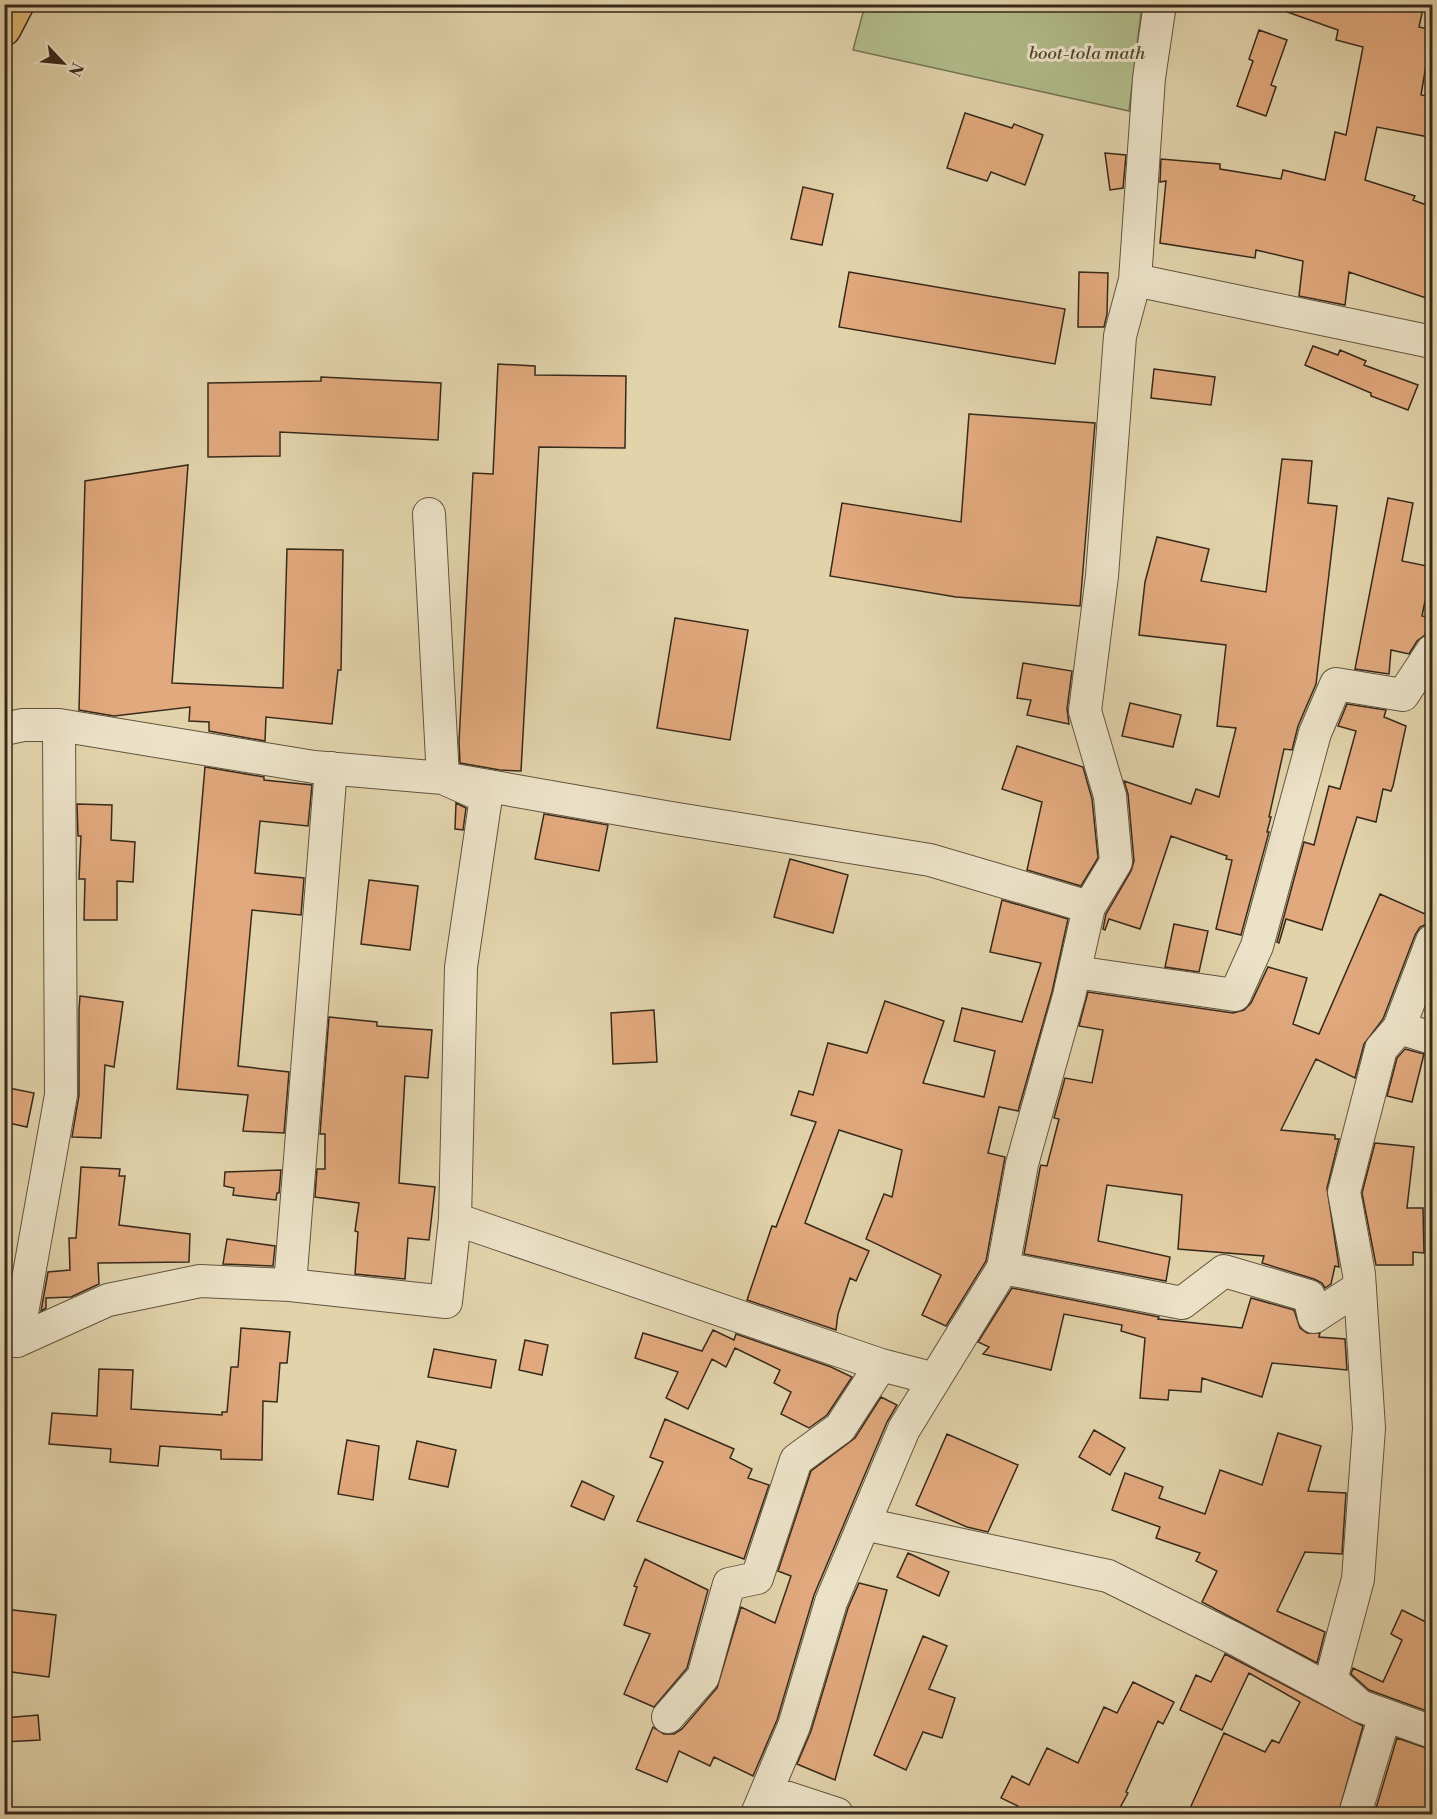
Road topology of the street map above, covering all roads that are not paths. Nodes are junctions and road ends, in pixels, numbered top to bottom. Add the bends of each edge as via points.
1 (17, 4) edge
2 (1160, 4) edge
3 (4, 29) edge
4 (1135, 280) junction
5 (1432, 342) edge
6 (429, 514) dead end
7 (1432, 651) edge
8 (59, 725) junction
9 (4, 729) edge
10 (331, 768) junction
11 (443, 778) junction
12 (1089, 907) junction
13 (1432, 940) edge
14 (1074, 972) junction
15 (1399, 1028) junction
16 (1432, 1038) edge
17 (455, 1219) junction
18 (1003, 1268) junction
19 (290, 1286) junction
20 (1360, 1287) junction
21 (11, 1341) edge
22 (881, 1365) junction
23 (935, 1379) junction
24 (864, 1524) junction
25 (1373, 1711) junction
26 (668, 1717) dead end
27 (1432, 1732) edge
28 (762, 1803) edge
29 (837, 1815) edge
30 (1355, 1815) edge

1 - 3 main road
2 - 4 street via 1149,78
4 - 5 street
4 - 12 street via 1120,336 1102,576 1085,711 1110,796 1116,862
6 - 11 street
7 - 14 street via 1403,695 1336,684 1315,733 1257,946 1234,995
8 - 9 street
8 - 10 street
8 - 21 street via 61,1095
10 - 11 street
10 - 19 street
11 - 12 street via 930,860
11 - 17 street via 486,797 461,967
12 - 14 street
13 - 15 street
14 - 18 street via 1022,1164
15 - 16 street
15 - 20 street via 1381,1049 1344,1192
17 - 19 street via 446,1302
17 - 22 street
18 - 20 street via 1182,1303 1224,1271 1309,1296 1314,1317
18 - 23 street
19 - 21 street via 200,1281 108,1300
20 - 25 street via 1369,1428 1367,1463 1358,1579 1331,1680
22 - 23 street
22 - 26 street via 840,1428 796,1460 758,1578 729,1584 703,1677
23 - 24 street via 904,1429
24 - 25 street via 1108,1576
24 - 28 street via 831,1602 794,1726
25 - 27 street
25 - 30 street
28 - 29 street

